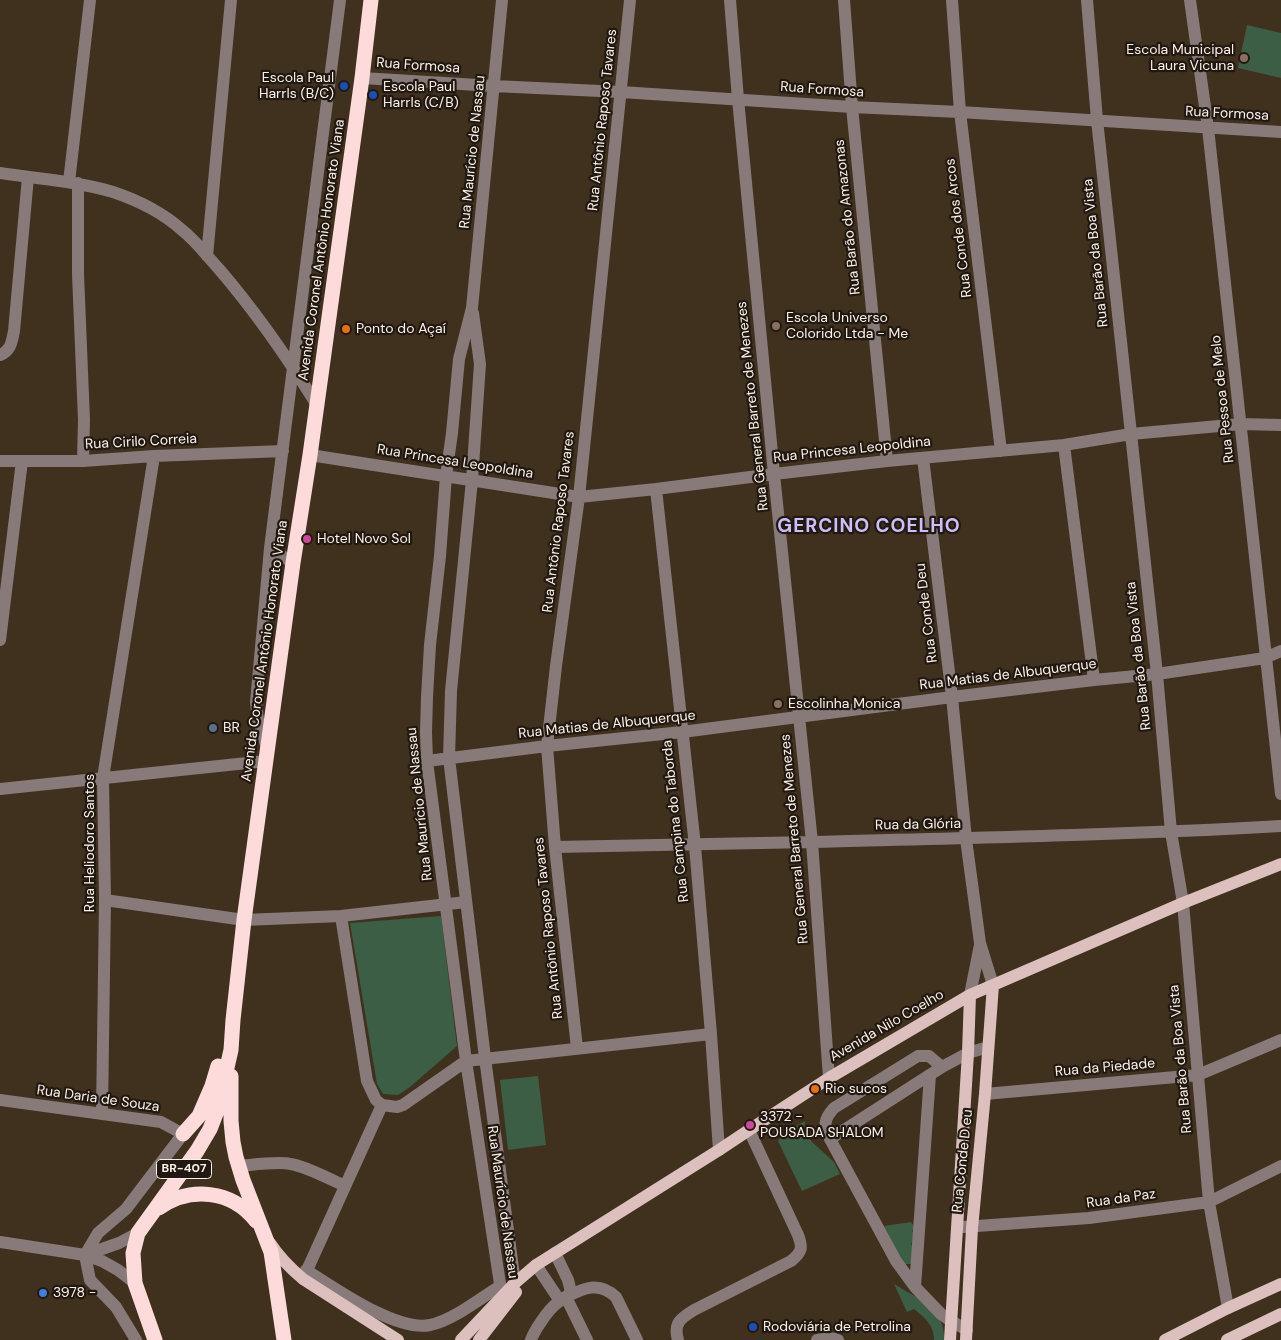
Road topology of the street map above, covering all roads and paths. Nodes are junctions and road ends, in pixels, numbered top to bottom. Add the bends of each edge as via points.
1 (90, 0) edge
2 (231, 0) edge
3 (340, 0) edge
4 (372, 0) edge
5 (502, 0) edge
6 (630, 0) edge
7 (730, 0) edge
8 (844, 0) edge
9 (952, 0) edge
10 (1087, 0) edge
11 (1190, 0) edge
12 (362, 78) junction
13 (494, 86) junction
14 (622, 92) junction
15 (738, 99) junction
16 (852, 107) junction
17 (960, 112) junction
18 (1097, 120) junction
19 (1208, 128) junction
20 (1281, 132) edge
21 (0, 173) edge
22 (28, 177) junction
23 (74, 182) junction
24 (207, 256) junction
25 (472, 308) junction
26 (0, 355) edge
27 (294, 367) junction
28 (316, 405) junction
29 (1241, 424) junction
30 (1281, 424) edge
31 (1131, 434) junction
32 (1064, 445) junction
33 (283, 451) junction
34 (1001, 451) junction
35 (310, 455) junction
36 (154, 456) junction
37 (923, 458) junction
38 (0, 461) edge
39 (22, 461) junction
40 (83, 461) junction
41 (888, 461) junction
42 (774, 474) junction
43 (446, 476) junction
44 (472, 480) junction
45 (656, 489) junction
46 (579, 497) junction
47 (270, 548) junction
48 (293, 563) junction
49 (0, 640) edge
50 (1281, 651) edge
51 (1265, 658) junction
52 (1157, 674) junction
53 (1094, 680) junction
54 (952, 697) junction
55 (800, 717) junction
56 (682, 732) junction
57 (547, 746) junction
58 (266, 755) junction
59 (449, 758) junction
60 (428, 761) junction
61 (103, 778) junction
62 (0, 789) edge
63 (1281, 794) edge
64 (1281, 826) edge
65 (1171, 832) junction
66 (966, 839) junction
67 (812, 842) junction
68 (695, 846) junction
69 (555, 847) junction
70 (1281, 864) edge
71 (105, 900) junction
72 (466, 902) junction
73 (1183, 903) junction
74 (446, 904) junction
75 (341, 916) junction
76 (244, 920) junction
77 (980, 943) junction
78 (993, 986) junction
79 (970, 995) junction
80 (232, 1020) junction
81 (711, 1034) junction
82 (1281, 1040) edge
83 (988, 1046) junction
84 (577, 1048) junction
85 (231, 1050) junction
86 (968, 1054) junction
87 (484, 1058) junction
88 (466, 1061) junction
89 (942, 1067) junction
90 (1198, 1075) junction
91 (930, 1076) junction
92 (829, 1078) junction
93 (985, 1094) junction
94 (0, 1100) edge
95 (382, 1105) junction
96 (102, 1114) junction
97 (749, 1130) junction
98 (183, 1134) junction
99 (830, 1139) junction
100 (720, 1150) junction
101 (239, 1166) junction
102 (1281, 1166) edge
103 (345, 1186) junction
104 (1209, 1202) junction
105 (153, 1212) junction
106 (957, 1227) junction
107 (262, 1228) junction
108 (972, 1228) junction
109 (138, 1233) junction
110 (0, 1242) edge
111 (555, 1253) junction
112 (85, 1255) junction
113 (536, 1265) junction
114 (305, 1274) junction
115 (515, 1282) junction
116 (134, 1283) junction
117 (1281, 1284) edge
118 (915, 1287) junction
119 (501, 1292) junction
120 (563, 1299) junction
121 (1228, 1308) junction
122 (1281, 1314) edge
123 (951, 1322) junction
124 (966, 1335) edge
125 (136, 1340) edge
126 (155, 1340) edge
127 (163, 1340) edge
128 (284, 1340) edge
129 (398, 1340) edge
130 (461, 1340) edge
131 (479, 1340) edge
132 (531, 1340) edge
133 (587, 1340) edge
134 (637, 1340) edge
135 (678, 1340) edge
136 (817, 1340) edge
137 (838, 1340) edge
138 (950, 1340) edge
139 (1165, 1340) edge
140 (1227, 1340) edge

1 - 23 street
2 - 24 street
3 - 27 street, Avenida Coronel Antônio Honorato Viana
4 - 12 highway, Avenida Coronel Antônio Honorato Viana / BR-407
5 - 13 street, Rua Maurício de Nassau
6 - 14 street, Rua Antônio Raposo Tavares
7 - 15 street, Rua General Barreto de Menezes
8 - 16 street, Rua Barão do Amazonas
9 - 17 street, Rua Conde dos Arcos
10 - 18 street, Rua Barão da Boa Vista
11 - 19 street, Rua Pessoa de Melo
12 - 13 street, Rua Formosa
12 - 28 highway, Avenida Coronel Antônio Honorato Viana / BR-407
13 - 14 street, Rua Formosa
13 - 25 street, Rua Maurício de Nassau
14 - 15 street, Rua Formosa
14 - 46 street, Rua Antônio Raposo Tavares
15 - 16 street, Rua Formosa
15 - 42 street, Rua General Barreto de Menezes
16 - 17 street, Rua Formosa
16 - 41 street, Rua Barão do Amazonas
17 - 18 street, Rua Formosa
17 - 34 street, Rua Conde dos Arcos
18 - 19 street, Rua Formosa
18 - 31 street, Rua Barão da Boa Vista
19 - 20 street, Rua Formosa
19 - 29 street, Rua Pessoa de Melo
21 - 22 street
22 - 23 street
22 - 26 street via 14,331 9,350
23 - 24 street via 114,192 158,212 183,230
23 - 40 street
24 - 27 street via 260,319
25 - 43 street, Rua Maurício de Nassau via 459,359
25 - 44 street, Rua Maurício de Nassau via 480,364
27 - 28 street
27 - 33 street, Avenida Coronel Antônio Honorato Viana
28 - 35 highway, Avenida Coronel Antônio Honorato Viana / BR-407
29 - 30 street, Rua Princesa Leopoldina
29 - 31 street, Rua Princesa Leopoldina
29 - 51 street, Rua Pessoa de Melo
31 - 32 street, Rua Princesa Leopoldina
31 - 52 street, Rua Barão da Boa Vista
32 - 34 street, Rua Princesa Leopoldina
32 - 53 street
33 - 36 street, Rua Cirilo Correia
33 - 47 street, Avenida Coronel Antônio Honorato Viana
34 - 37 street, Rua Princesa Leopoldina
35 - 43 street, Rua Princesa Leopoldina
35 - 48 highway, Avenida Coronel Antônio Honorato Viana / BR-407
36 - 40 street, Rua Cirilo Correia
36 - 61 street, Rua Heliodoro Santos
37 - 41 street, Rua Princesa Leopoldina
37 - 54 street, Rua Conde Deu
38 - 39 street, Rua Cirilo Correia
39 - 40 street, Rua Cirilo Correia
39 - 49 street
41 - 42 street, Rua Princesa Leopoldina
42 - 45 street, Rua Princesa Leopoldina
42 - 55 street, Rua General Barreto de Menezes
43 - 44 street, Rua Princesa Leopoldina
43 - 60 street, Rua Maurício de Nassau via 427,689
44 - 46 street, Rua Princesa Leopoldina
44 - 59 street, Rua Maurício de Nassau via 451,691
45 - 46 street, Rua Princesa Leopoldina
45 - 56 street, Rua Campina do Taborda
46 - 57 street, Rua Antônio Raposo Tavares
47 - 48 street
47 - 58 street, Avenida Coronel Antônio Honorato Viana via 256,702
48 - 58 highway, Avenida Coronel Antônio Honorato Viana / BR-407
50 - 51 street, Rua Matias de Albuquerque
51 - 52 street, Rua Matias de Albuquerque
51 - 63 street, Rua Pessoa de Melo
52 - 53 street, Rua Matias de Albuquerque
52 - 65 street, Rua Barão da Boa Vista
53 - 54 street, Rua Matias de Albuquerque
54 - 55 street, Rua Matias de Albuquerque
54 - 66 street, Rua Conde Deu
55 - 56 street, Rua Matias de Albuquerque
55 - 67 street, Rua General Barreto de Menezes
56 - 57 street, Rua Matias de Albuquerque
56 - 68 street, Rua Campina do Taborda
57 - 59 street, Rua Matias de Albuquerque
57 - 69 street, Rua Antônio Raposo Tavares
58 - 61 street
58 - 76 highway, Avenida Coronel Antônio Honorato Viana / BR-407
59 - 60 street, Rua Matias de Albuquerque
59 - 72 street, Rua Maurício de Nassau
60 - 74 street, Rua Maurício de Nassau
61 - 62 street
61 - 71 street, Rua Heliodoro Santos
64 - 65 street, Rua da Glória
65 - 66 street, Rua da Glória
65 - 73 street, Rua Barão da Boa Vista
66 - 67 street, Rua da Glória
66 - 77 street, Rua Conde Deu
67 - 68 street, Rua da Glória
67 - 92 street, Rua General Barreto de Menezes
68 - 69 street, Rua da Glória
68 - 81 street, Rua Campina do Taborda
69 - 84 street, Rua Antônio Raposo Tavares
70 - 73 main road, Avenida Nilo Coelho
71 - 76 street
71 - 96 street, Rua Heliodoro Santos
72 - 74 street
72 - 87 street, Rua Maurício de Nassau
73 - 78 main road, Avenida Nilo Coelho
73 - 90 street, Rua Barão da Boa Vista
74 - 75 street
74 - 88 street, Rua Maurício de Nassau
75 - 76 street
75 - 95 street via 367,1082
76 - 80 highway, Avenida Coronel Antônio Honorato Viana / BR-407
77 - 78 street, Rua Conde Deu
77 - 79 street, Rua Conde Deu
78 - 79 main road, Avenida Nilo Coelho
78 - 83 main road, Rua Conde D eu
79 - 86 main road, Rua Conde D eu
79 - 92 main road, Avenida Nilo Coelho
80 - 85 highway, Avenida Coronel Antônio Honorato Viana / BR-407
80 - 98 highway via 212,1086 198,1116
81 - 84 street
81 - 100 street, Rua Campina do Taborda
82 - 90 street, Rua da Piedade
83 - 86 street
83 - 93 main road, Rua Conde D eu
84 - 87 street
85 - 101 highway, BR-407 via 232,1133
85 - 105 highway, Avenida Coronel Antônio Honorato Viana / BR-407 via 210,1129
86 - 89 street
86 - 106 main road, Rua Conde D eu
87 - 88 street
87 - 115 street, Rua Maurício de Nassau
88 - 95 street via 403,1105
88 - 119 street, Rua Maurício de Nassau
89 - 91 street
89 - 99 street via 929,1056 918,1056 834,1108 825,1122
90 - 93 street, Rua da Piedade
90 - 104 street, Rua Barão da Boa Vista
91 - 99 street
91 - 118 street
92 - 97 main road, Avenida Nilo Coelho
93 - 108 main road, Rua Conde D eu
94 - 96 street, Rua Daria de Souza
95 - 103 street
96 - 98 street, Rua Daria de Souza via 161,1122
97 - 100 main road, Avenida Nilo Coelho
97 - 135 street via 798,1235 801,1249 791,1261 682,1318 677,1326
98 - 112 street via 126,1209 98,1233
99 - 118 street via 896,1261
100 - 111 main road, Avenida Nilo Coelho
101 - 103 street via 290,1163
101 - 107 highway, BR-407
102 - 104 street, Rua da Paz
103 - 114 street
104 - 108 street, Rua da Paz via 1089,1218
104 - 121 street, Rua Barão da Boa Vista
105 - 107 highway via 183,1196 212,1195 242,1206
105 - 109 highway, Avenida Coronel Antônio Honorato Viana / BR-407
106 - 108 street, Rua da Paz
106 - 123 main road, Rua Conde D eu
107 - 114 main road via 288,1267
107 - 128 highway, BR-407 via 271,1252
108 - 124 main road, Rua Conde D eu
109 - 112 street
109 - 116 highway, Avenida Coronel Antônio Honorato Viana / BR-407 via 133,1253
110 - 112 street
111 - 113 main road, Avenida Nilo Coelho
111 - 120 street via 571,1287 571,1292
112 - 116 street via 118,1270
112 - 125 street via 90,1280 116,1307
113 - 115 main road, Avenida Nilo Coelho
113 - 120 street
113 - 131 main road, Avenida Nilo Coelho
114 - 119 street via 364,1306 415,1326 430,1326 444,1321
114 - 129 main road
115 - 119 main road, Avenida Nilo Coelho
116 - 126 highway, Avenida Coronel Antônio Honorato Viana / BR-407
116 - 127 highway, Avenida Coronel Antônio Honorato Viana / BR-407
117 - 121 main road
118 - 123 street
119 - 130 main road, Avenida Nilo Coelho
120 - 132 street via 544,1318
120 - 133 street
120 - 134 street via 594,1287 612,1293
121 - 139 main road
122 - 140 main road
123 - 124 street
123 - 138 main road, Rua Conde D eu
136 - 137 street

